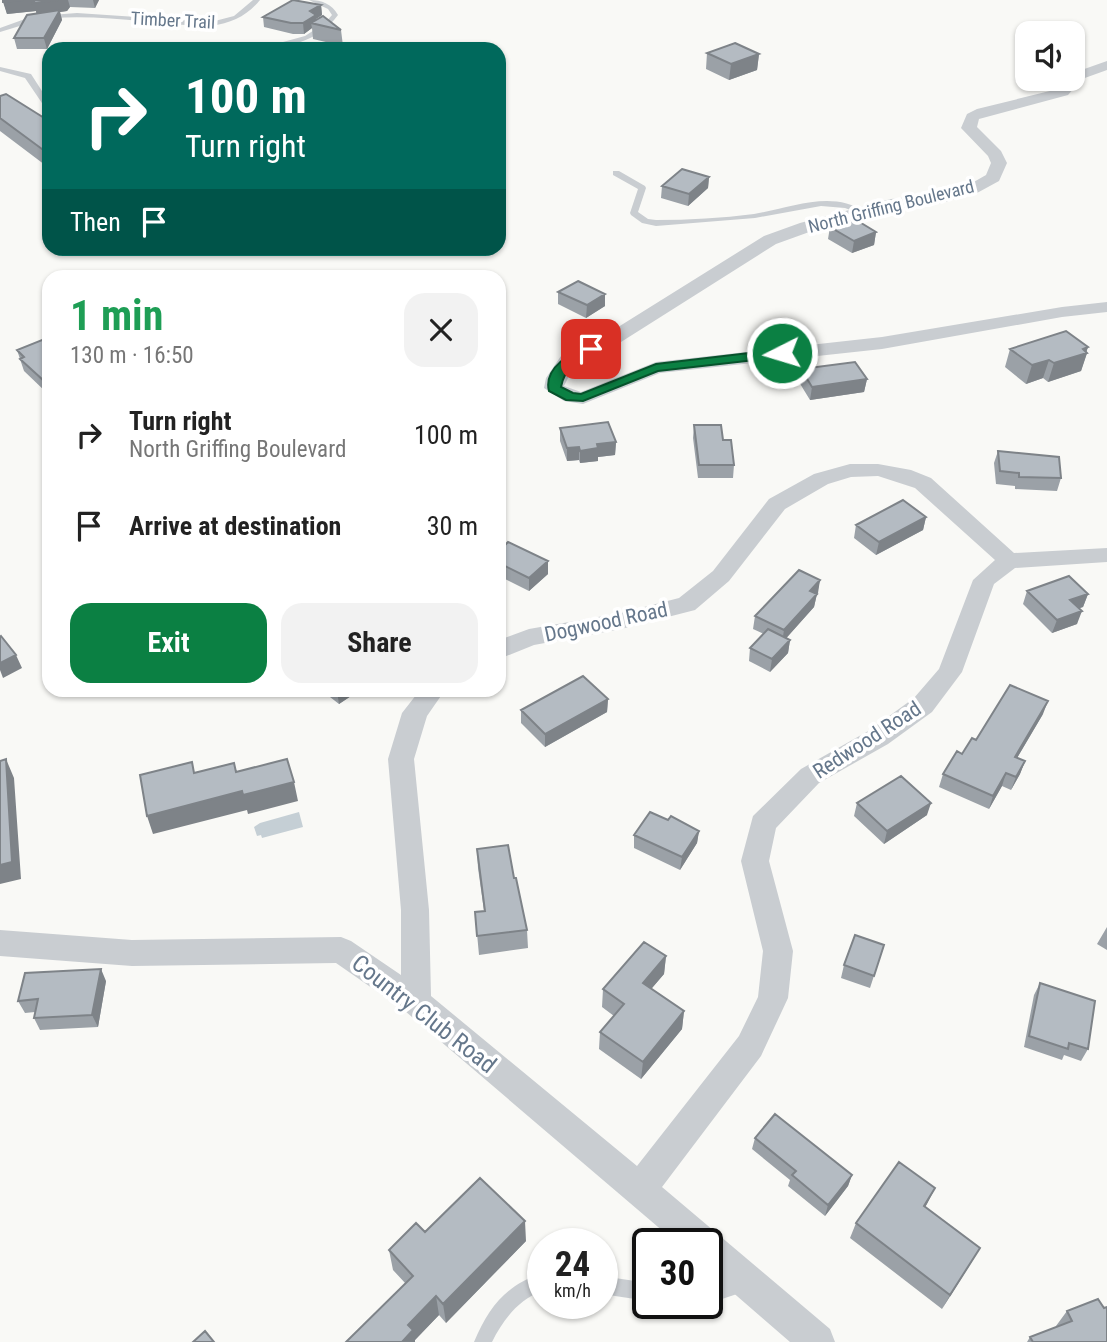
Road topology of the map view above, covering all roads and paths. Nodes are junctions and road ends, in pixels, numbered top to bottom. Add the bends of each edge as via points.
1 (257, 0) edge
2 (312, 0) edge
3 (0, 30) edge
4 (290, 42) edge
5 (1107, 65) edge
6 (0, 69) edge
7 (42, 97) edge
8 (616, 173) dead end
9 (861, 212) junction
10 (1107, 307) edge
11 (1107, 555) edge
12 (1009, 561) junction
13 (506, 647) edge
14 (428, 697) edge
15 (0, 943) edge
16 (416, 1002) junction
17 (640, 1189) junction
18 (685, 1228) edge
19 (723, 1261) edge
20 (748, 1282) junction
21 (527, 1289) edge
22 (723, 1290) edge
23 (483, 1342) edge
24 (817, 1342) edge

1 - 3 lane, Timber Trail via 245,14 211,24 72,14 40,17
2 - 4 lane via 331,8 335,15 317,34
5 - 9 street, North Griffing Boulevard via 1077,76 1063,92 972,117 969,128 999,163 993,178 938,199
6 - 7 lane via 28,76
8 - 9 lane via 642,188 635,213 656,223 754,216 821,202 844,203
9 - 10 street, North Griffing Boulevard via 770,240 614,338 568,360 554,388 583,398 656,368 882,343
11 - 12 street
12 - 13 street, Dogwood Road via 923,483 878,470 850,471 821,479 777,504 721,576 687,604 528,638
12 - 17 street, Redwood Road via 984,580 950,673 923,705 879,737 810,776 763,824 755,861 779,951 773,998 750,1046
14 - 16 street via 415,713 401,759 415,910
15 - 16 street, Country Club Road via 132,953 341,950
16 - 17 street, Country Club Road
17 - 18 street, Country Club Road
19 - 20 street, Country Club Road
20 - 22 lane
20 - 24 street, Country Club Road
21 - 23 lane via 505,1304

